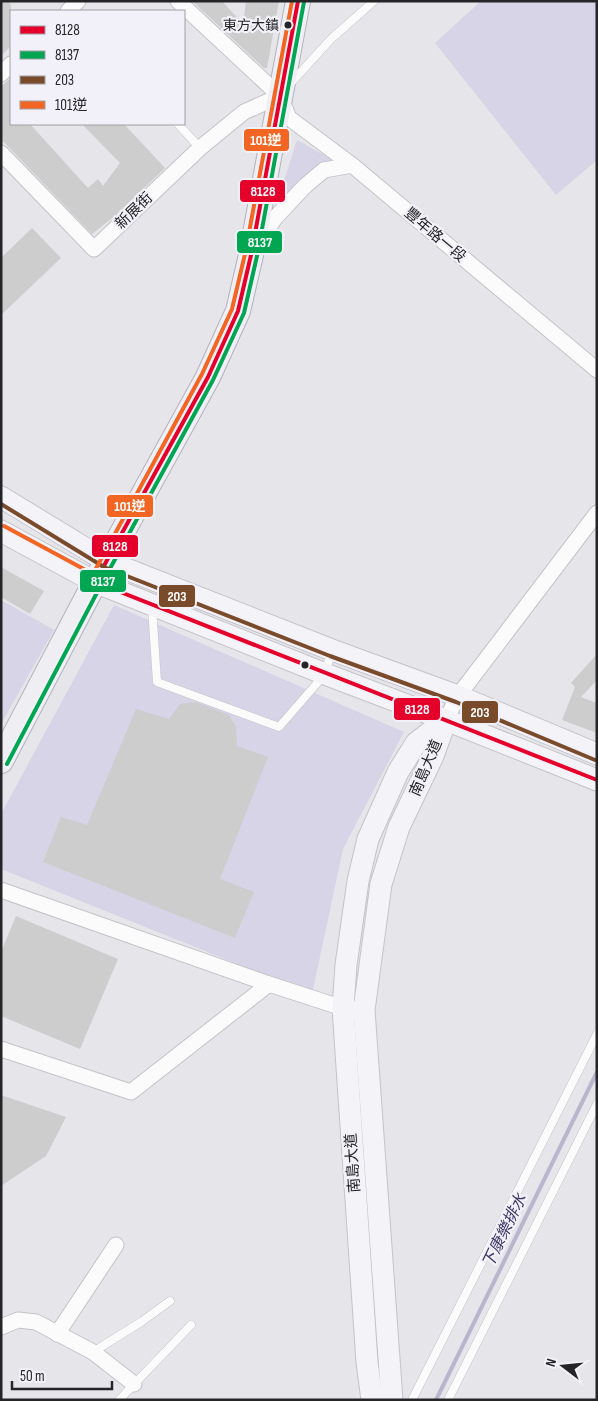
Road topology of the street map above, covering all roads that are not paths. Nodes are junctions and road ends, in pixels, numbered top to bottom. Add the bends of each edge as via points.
1 (178, 1) edge
2 (298, 1) edge
3 (374, 1) edge
4 (10, 65) edge
5 (1, 74) edge
6 (280, 96) junction
7 (179, 125) edge
8 (200, 148) junction
9 (1, 153) edge
10 (352, 165) junction
11 (251, 255) junction
12 (597, 370) edge
13 (1, 497) edge
14 (597, 513) edge
15 (1, 531) edge
16 (106, 561) junction
17 (95, 582) junction
18 (152, 605) junction
19 (332, 650) junction
20 (325, 674) junction
21 (458, 696) junction
22 (446, 720) junction
23 (597, 754) edge
24 (1, 761) edge
25 (597, 780) edge
26 (1, 890) edge
27 (269, 984) junction
28 (343, 1008) junction
29 (364, 1010) junction
30 (597, 1034) edge
31 (1, 1050) edge
32 (597, 1104) edge
33 (116, 1245) dead end
34 (170, 1301) dead end
35 (191, 1325) dead end
36 (1, 1327) edge
37 (57, 1334) junction
38 (93, 1352) junction
39 (134, 1384) junction
40 (119, 1400) edge
41 (372, 1400) edge
42 (392, 1400) edge
43 (412, 1400) edge
44 (448, 1400) edge

1 - 6 street
2 - 6 main road
3 - 6 lane via 331,39
4 - 5 street
6 - 8 street, 新展街 via 244,112
6 - 10 street, 豐年路一段 via 289,118
6 - 11 main road
7 - 8 lane
8 - 9 street, 新展街 via 94,249
10 - 11 street via 324,170 305,186 275,218
10 - 12 street, 豐年路一段
11 - 16 main road via 238,310 208,377
13 - 16 street
14 - 21 street
15 - 17 street
16 - 17 main road
16 - 19 street
17 - 18 street
17 - 24 main road
18 - 20 street
18 - 20 lane via 157,682 279,727
19 - 20 lane
19 - 21 street
20 - 22 street
21 - 22 street
21 - 23 street
22 - 25 street
22 - 28 street, 南島大道 via 416,743 398,772 368,839 349,940
22 - 29 street, 南島大道 via 399,828 381,884
26 - 27 street
27 - 28 street
27 - 31 street via 131,1092
28 - 29 street
28 - 41 street, 南島大道
29 - 42 street, 南島大道
30 - 43 lane
32 - 44 lane
33 - 37 street
34 - 38 lane
35 - 39 lane
36 - 37 street via 18,1320 36,1322
37 - 38 street
38 - 39 street
39 - 40 lane

